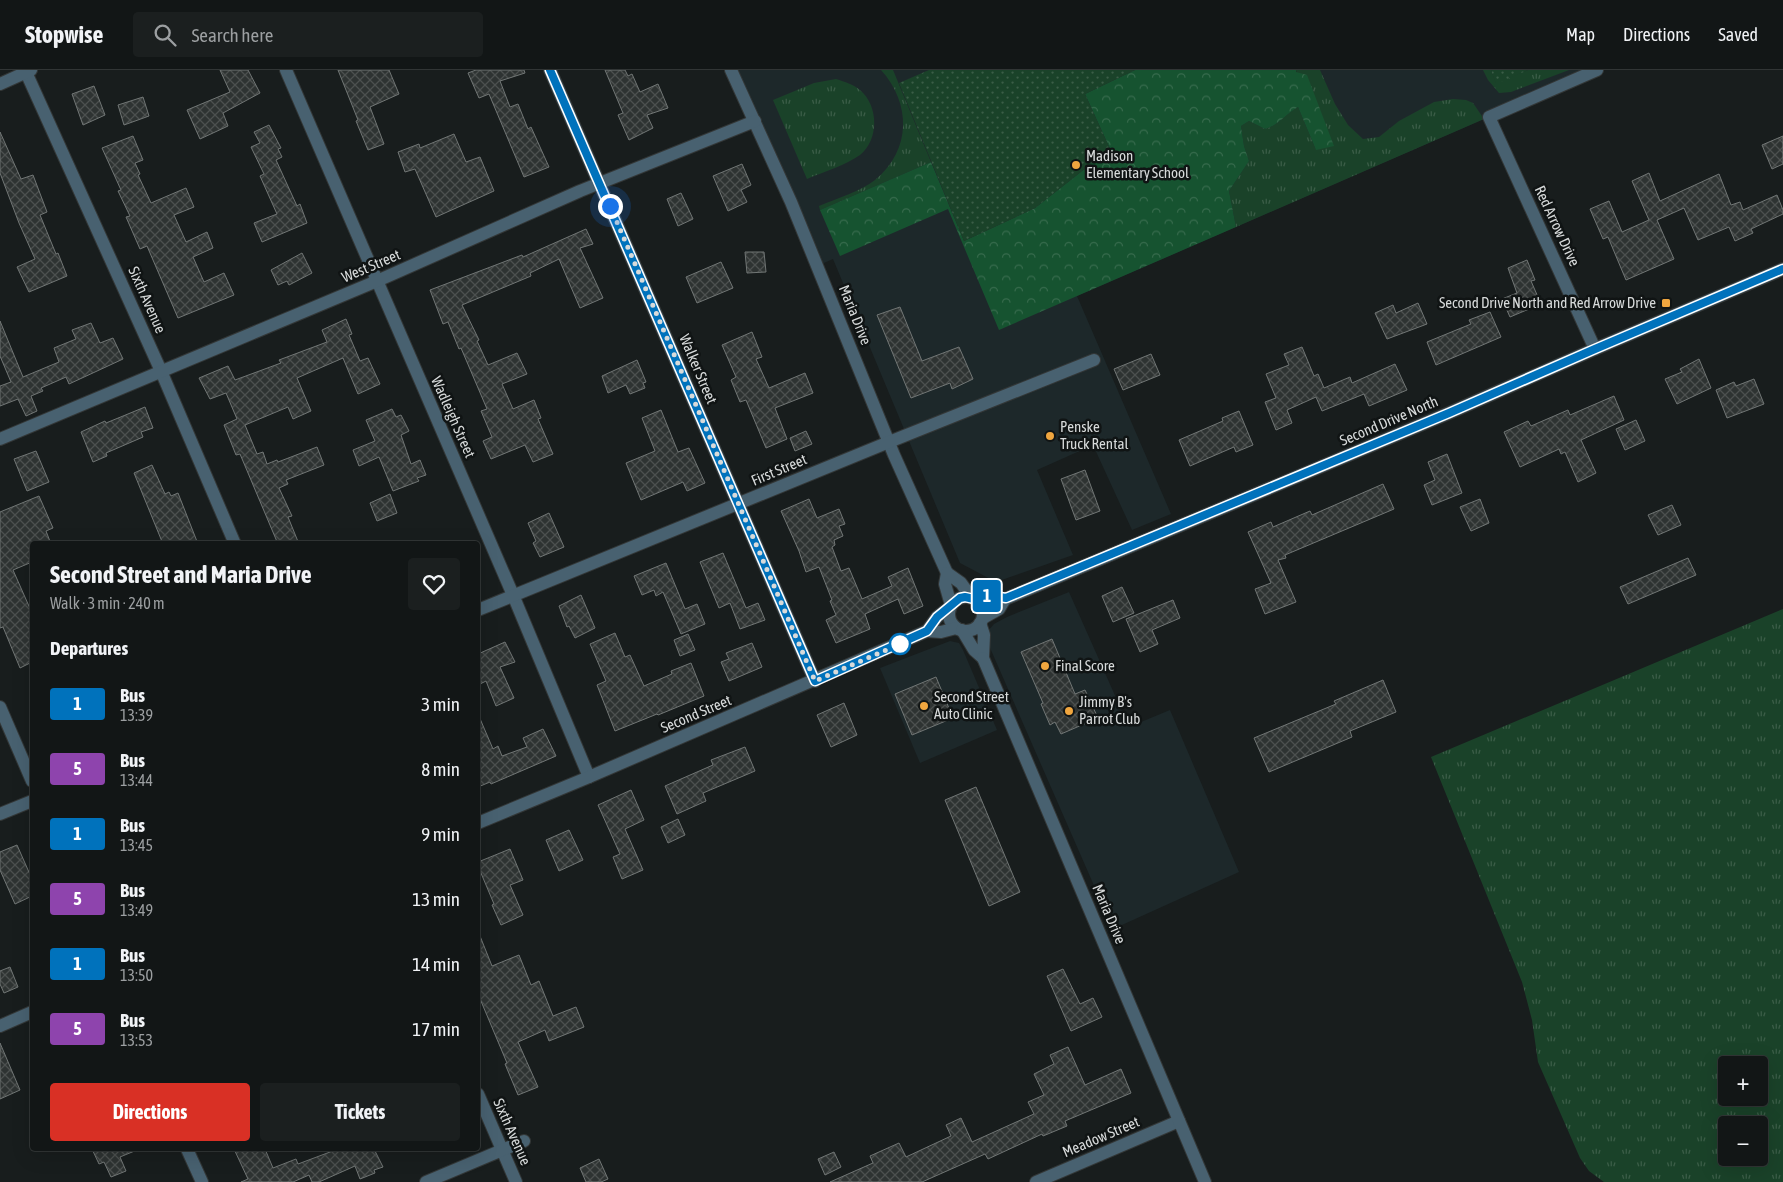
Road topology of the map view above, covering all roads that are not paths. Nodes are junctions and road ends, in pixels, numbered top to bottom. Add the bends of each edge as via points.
1 (286, 70) edge
2 (550, 70) edge
3 (731, 70) edge
4 (1597, 70) edge
5 (27, 71) edge
6 (0, 84) edge
7 (755, 121) junction
8 (600, 183) junction
9 (1783, 269) edge
10 (377, 281) junction
11 (1595, 349) junction
12 (1094, 360) dead end
13 (161, 371) junction
14 (0, 439) edge
15 (889, 442) junction
16 (740, 504) junction
17 (235, 541) edge
18 (947, 573) junction
19 (513, 595) junction
20 (972, 598) junction
21 (1006, 598) junction
22 (951, 606) junction
23 (480, 609) edge
24 (982, 621) junction
25 (959, 629) junction
26 (927, 631) junction
27 (983, 658) junction
28 (815, 681) junction
29 (0, 708) edge
30 (28, 758) edge
31 (589, 778) junction
32 (30, 802) edge
33 (0, 814) edge
34 (480, 822) edge
35 (30, 1013) edge
36 (0, 1026) edge
37 (480, 1099) edge
38 (1179, 1121) junction
39 (524, 1141) dead end
40 (189, 1151) edge
41 (502, 1151) junction
42 (202, 1182) edge
43 (426, 1182) edge
44 (516, 1182) edge
45 (1036, 1182) edge
46 (1205, 1182) edge

1 - 10 street, Wadleigh Street
2 - 8 street, Walker Street
3 - 7 street, Maria Drive
4 - 11 street, Red Arrow Drive via 1490,117
5 - 6 street
5 - 13 street, Sixth Avenue
7 - 8 street, West Street
7 - 15 street, Maria Drive
8 - 10 street, West Street
8 - 16 street, Walker Street
9 - 11 street, Second Drive North
10 - 13 street, West Street
10 - 19 street, Wadleigh Street
11 - 21 street, Second Drive North
12 - 15 street, First Street
13 - 14 street, West Street
13 - 17 street, Sixth Avenue
15 - 16 street, First Street
15 - 18 street, Maria Drive
16 - 19 street, First Street
16 - 28 street, Walker Street
18 - 20 street via 961,583
18 - 22 street via 945,584
19 - 23 street, First Street
19 - 31 street, Wadleigh Street
20 - 21 street
20 - 22 street via 960,598
20 - 24 street via 980,604
21 - 24 street via 999,609
22 - 25 street via 950,621
22 - 26 street
24 - 25 street via 970,631
24 - 27 street
25 - 26 street
25 - 27 street
26 - 28 street, Second Street
27 - 38 street, Maria Drive
28 - 31 street, Second Street
29 - 30 street
31 - 34 street, Second Street
32 - 33 street
35 - 36 street
37 - 41 street, Sixth Avenue
38 - 45 street, Meadow Street
38 - 46 street, Maria Drive
39 - 41 street
40 - 42 street
41 - 43 street
41 - 44 street, Sixth Avenue

